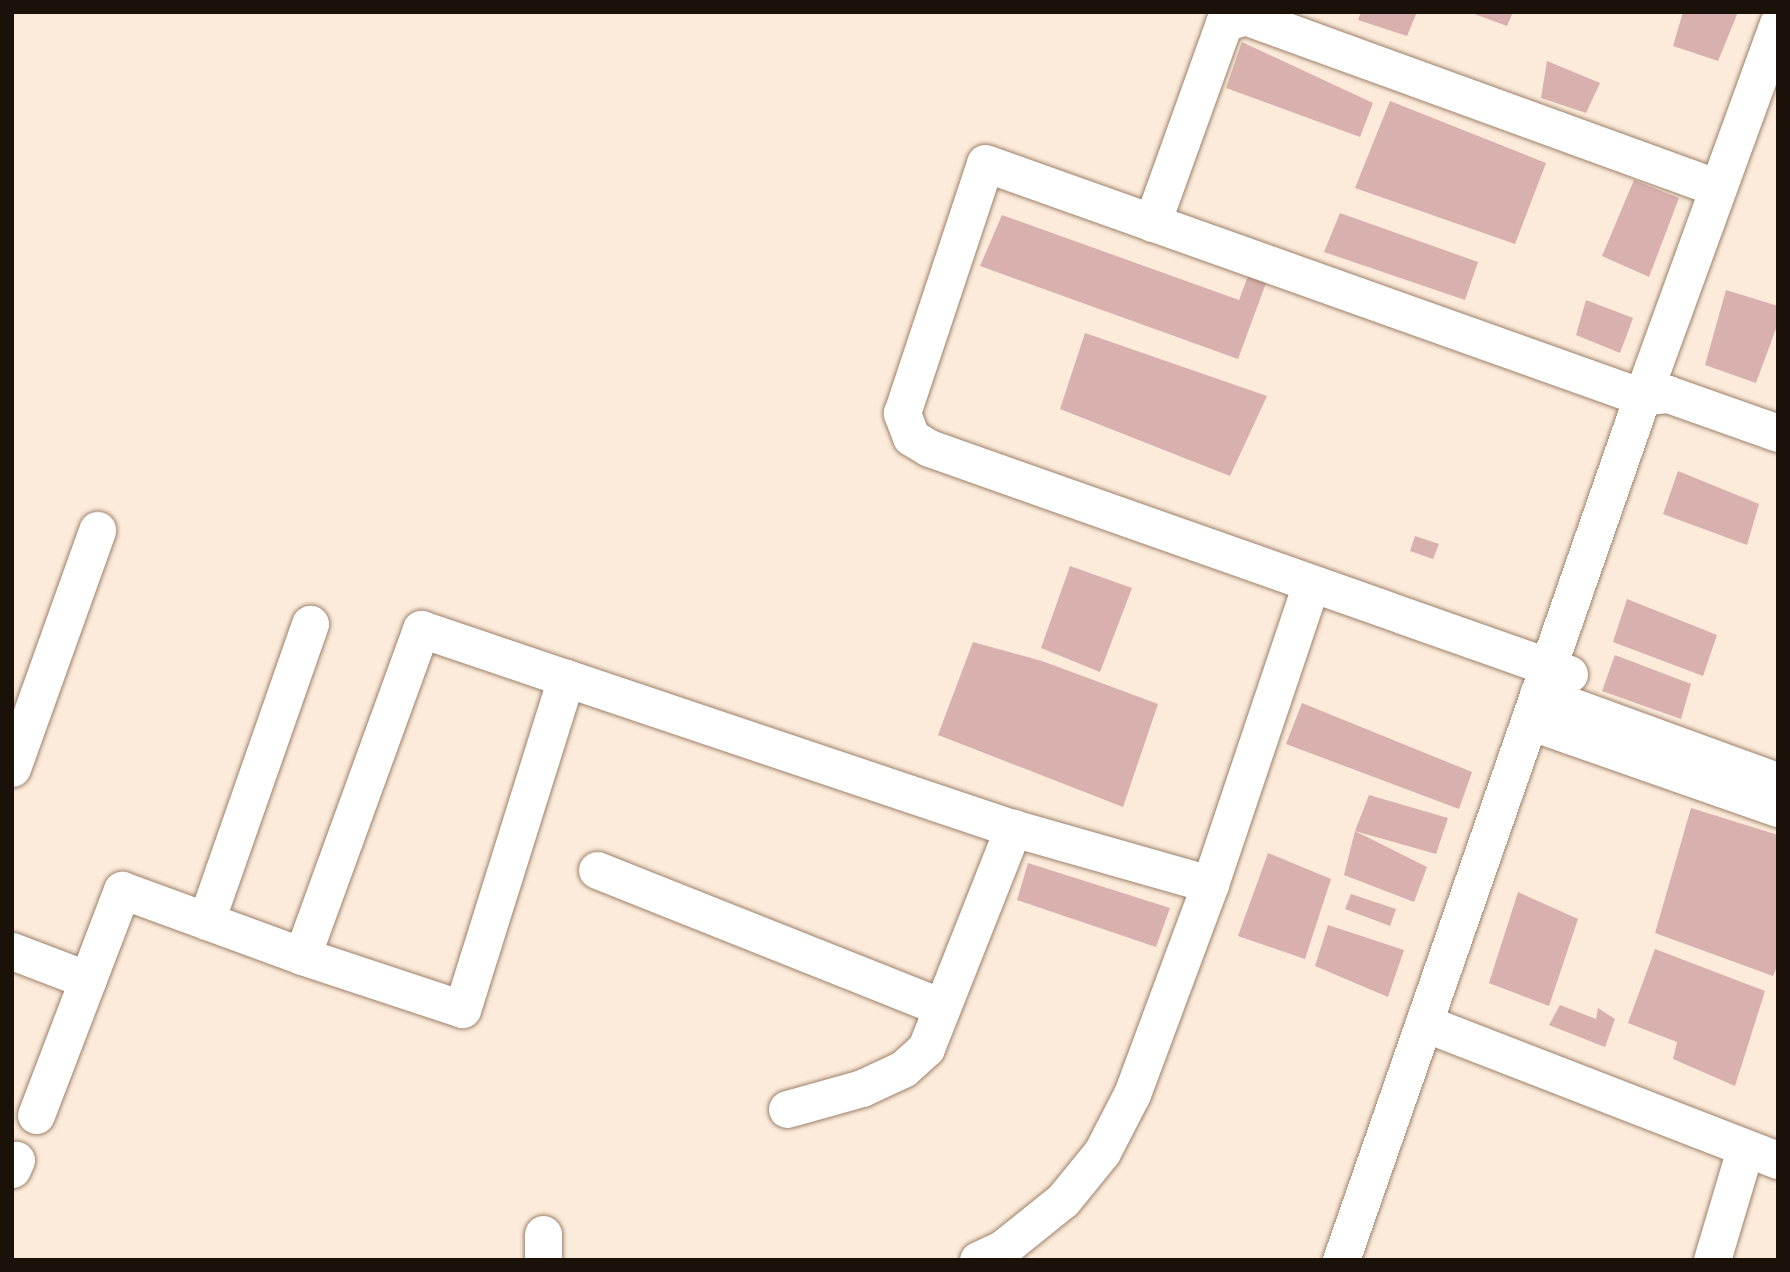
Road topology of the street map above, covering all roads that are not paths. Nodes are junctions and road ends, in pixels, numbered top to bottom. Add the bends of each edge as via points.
1 (1778, 24) edge
2 (1778, 90) edge
3 (1717, 188) junction
4 (1152, 223) junction
5 (1655, 395) junction
6 (1778, 433) edge
7 (97, 530) dead end
8 (1311, 584) junction
9 (310, 624) dead end
10 (566, 678) junction
11 (1549, 697) junction
12 (12, 768) edge
13 (1778, 781) edge
14 (1778, 808) edge
15 (1013, 828) junction
16 (597, 870) dead end
17 (1210, 884) junction
18 (206, 921) junction
19 (12, 951) edge
20 (302, 956) junction
21 (88, 980) junction
22 (942, 1007) junction
23 (1434, 1027) junction
24 (787, 1109) dead end
25 (36, 1115) dead end
26 (1762, 1155) edge
27 (978, 1260) edge
28 (1340, 1260) edge
29 (1362, 1260) edge
30 (1712, 1260) edge

1 - 3 street
2 - 5 street
3 - 4 street via 1245,16 1224,23
3 - 5 street
4 - 5 street
4 - 8 street via 985,163 902,413 911,437 929,448
5 - 6 street
5 - 11 street
7 - 12 street
8 - 11 street
8 - 17 street
9 - 18 street
10 - 15 street
10 - 20 street via 421,629
10 - 20 street via 462,1009
11 - 13 street
11 - 14 street
11 - 23 street
15 - 17 street
15 - 22 street
16 - 22 street
17 - 27 street via 1132,1094 1102,1152 1063,1200 1002,1249
18 - 20 street
18 - 21 street via 122,890
19 - 21 street
21 - 25 street
22 - 24 street via 926,1048 903,1069 862,1088
23 - 26 street
23 - 28 street
23 - 29 street
26 - 30 street

